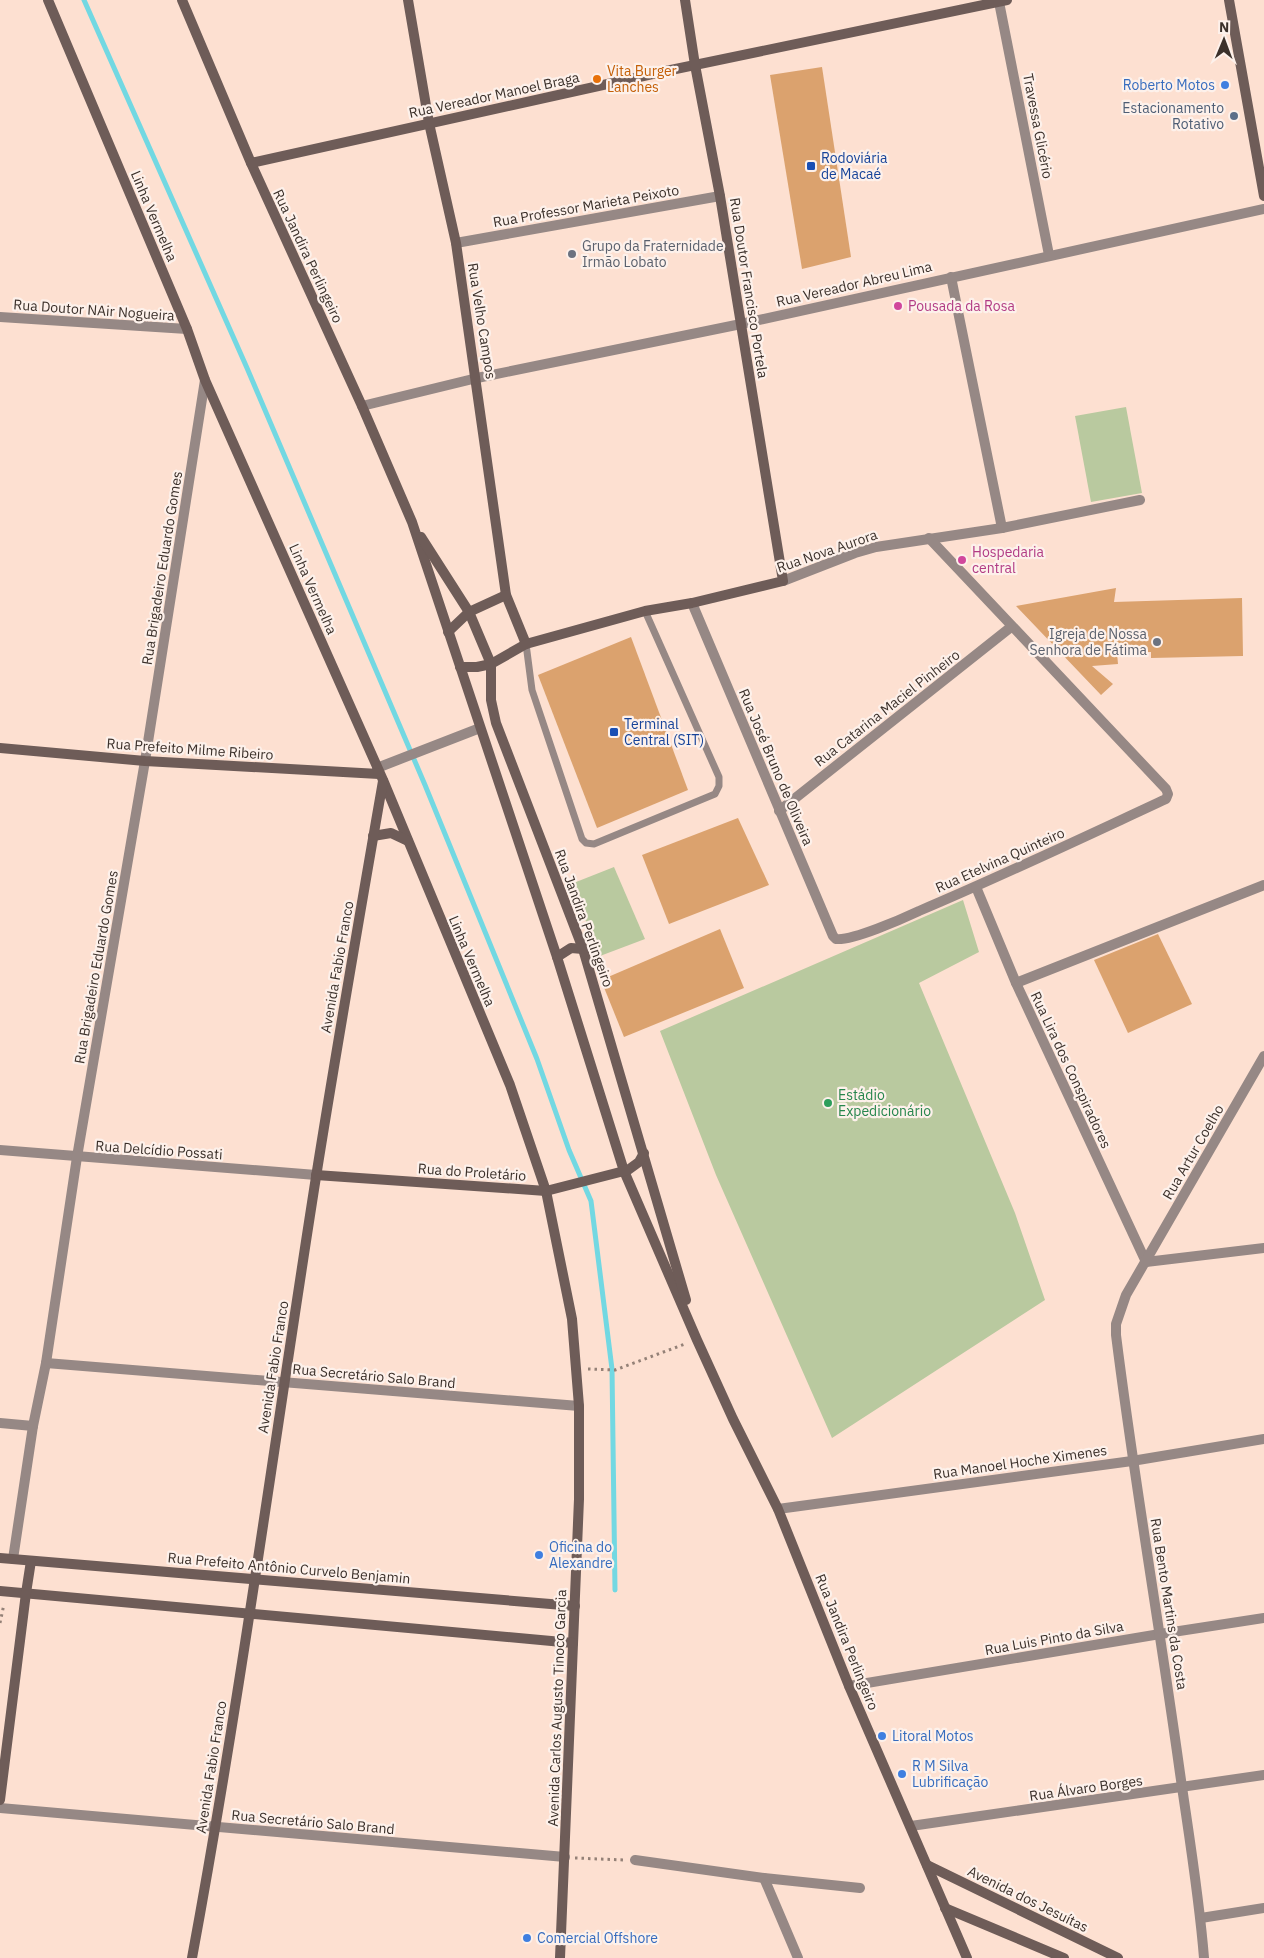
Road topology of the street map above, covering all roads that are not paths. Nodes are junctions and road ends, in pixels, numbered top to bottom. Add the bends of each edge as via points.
1 (48, 0) edge
2 (182, 0) edge
3 (408, 0) edge
4 (685, 0) edge
5 (1229, 0) edge
6 (1003, 1) edge
7 (695, 65) junction
8 (430, 123) junction
9 (251, 163) junction
10 (720, 196) junction
11 (1264, 196) edge
12 (1264, 209) edge
13 (456, 243) junction
14 (1049, 255) junction
15 (951, 276) junction
16 (0, 317) edge
17 (741, 324) junction
18 (187, 329) junction
19 (477, 378) junction
20 (205, 380) junction
21 (362, 406) junction
22 (1140, 500) dead end
23 (412, 522) junction
24 (1002, 528) junction
25 (929, 538) junction
26 (783, 581) junction
27 (506, 595) junction
28 (692, 604) junction
29 (469, 612) junction
30 (645, 612) junction
31 (1011, 627) junction
32 (448, 632) junction
33 (526, 644) junction
34 (491, 664) junction
35 (460, 667) junction
36 (480, 728) junction
37 (0, 748) edge
38 (145, 761) junction
39 (380, 774) junction
40 (779, 811) junction
41 (373, 836) junction
42 (408, 842) junction
43 (1264, 885) edge
44 (976, 887) junction
45 (836, 939) joint
46 (584, 949) junction
47 (557, 956) junction
48 (1016, 983) junction
49 (1264, 1056) edge
50 (0, 1150) edge
51 (644, 1153) junction
52 (77, 1157) junction
53 (624, 1171) junction
54 (316, 1176) junction
55 (550, 1190) junction
56 (1264, 1248) edge
57 (1146, 1262) junction
58 (697, 1340) junction
59 (46, 1363) junction
60 (284, 1382) junction
61 (579, 1406) junction
62 (0, 1423) edge
63 (33, 1426) junction
64 (1264, 1439) edge
65 (1132, 1461) junction
66 (778, 1509) junction
67 (0, 1558) edge
68 (12, 1559) junction
69 (31, 1561) junction
70 (256, 1579) junction
71 (3, 1591) edge
72 (26, 1593) junction
73 (575, 1606) junction
74 (250, 1613) junction
75 (1264, 1618) edge
76 (1160, 1634) junction
77 (573, 1642) junction
78 (849, 1686) junction
79 (1264, 1775) edge
80 (1182, 1788) junction
81 (0, 1800) edge
82 (0, 1808) edge
83 (911, 1826) junction
84 (216, 1828) junction
85 (565, 1857) junction
86 (635, 1860) road end
87 (927, 1865) junction
88 (764, 1878) junction
89 (860, 1888) dead end
90 (945, 1908) junction
91 (1264, 1908) edge
92 (1201, 1918) junction
93 (192, 1958) edge
94 (560, 1958) edge
95 (798, 1958) edge
96 (967, 1958) edge
97 (1064, 1958) edge
98 (1118, 1958) edge
99 (1204, 1958) edge

1 - 18 main road, Linha Vermelha
2 - 9 main road, Rua Jandira Perlingeiro
3 - 8 main road, Rua Velho Campos
4 - 7 main road, Rua Doutor Francisco Portela
5 - 11 main road
6 - 7 main road, Rua Vereador Manoel Braga
6 - 14 street, Travessa Glicério
7 - 8 main road, Rua Vereador Manoel Braga
7 - 10 main road, Rua Doutor Francisco Portela
8 - 9 main road, Rua Vereador Manoel Braga
8 - 13 main road, Rua Velho Campos
9 - 21 main road, Rua Jandira Perlingeiro
10 - 13 street, Rua Professor Marieta Peixoto
10 - 17 main road, Rua Doutor Francisco Portela
12 - 14 street, Rua Vereador Abreu Lima
13 - 19 main road, Rua Velho Campos
14 - 15 street, Rua Vereador Abreu Lima
15 - 17 street, Rua Vereador Abreu Lima
15 - 24 street
16 - 18 street, Rua Doutor NAir Nogueira
17 - 19 street, Rua Vereador Abreu Lima
17 - 26 main road, Rua Doutor Francisco Portela
18 - 20 main road, Linha Vermelha
19 - 21 street, Rua Vereador Abreu Lima
19 - 27 main road, Rua Velho Campos
20 - 38 street, Rua Brigadeiro Eduardo Gomes
20 - 39 main road, Linha Vermelha
21 - 23 main road, Rua Jandira Perlingeiro
22 - 24 street, Rua Nova Aurora
23 - 29 main road, Rua Jandira Perlingeiro
23 - 32 main road, Rua Jandira Perlingeiro
24 - 25 street, Rua Nova Aurora
25 - 26 street, Rua Nova Aurora via 876,547
25 - 31 street
26 - 28 main road, Rua Nova Aurora
27 - 29 main road
27 - 33 main road, Rua Velho Campos
28 - 30 main road, Rua Nova Aurora
28 - 40 street, Rua José Bruno de Oliveira
29 - 32 main road
29 - 34 main road, Rua Jandira Perlingeiro
30 - 33 main road, Rua Nova Aurora
30 - 33 lane via 719,777 719,786 715,794 594,844 582,839 532,690
31 - 40 street, Rua Catarina Maciel Pinheiro
31 - 44 street, Rua Etelvina Quinteiro via 1168,794 1166,800
32 - 35 main road, Rua Jandira Perlingeiro
33 - 34 main road, Rua Nova Aurora
34 - 35 main road
34 - 46 main road, Rua Jandira Perlingeiro via 491,700 500,735
35 - 36 main road, Rua Jandira Perlingeiro
36 - 39 street via 401,758
36 - 47 main road, Rua Jandira Perlingeiro
37 - 38 main road, Rua Prefeito Milme Ribeiro
38 - 39 main road, Rua Prefeito Milme Ribeiro
38 - 52 street, Rua Brigadeiro Eduardo Gomes
39 - 41 main road, Avenida Fabio Franco
39 - 42 main road, Linha Vermelha
40 - 45 street, Rua José Bruno de Oliveira
41 - 42 main road via 391,833
41 - 54 main road, Avenida Fabio Franco
42 - 55 main road, Linha Vermelha via 510,1085
43 - 48 street
44 - 45 street, Rua Etelvina Quinteiro via 886,925
44 - 48 street, Rua Lira dos Conspiradores
46 - 47 main road via 572,948
46 - 51 main road, Rua Jandira Perlingeiro
47 - 53 main road, Rua Jandira Perlingeiro
48 - 57 street, Rua Lira dos Conspiradores
49 - 57 street, Rua Artur Coelho
50 - 52 street, Rua Delcídio Possati
51 - 53 main road via 634,1166
51 - 58 main road, Rua Jandira Perlingeiro
52 - 54 street, Rua Delcídio Possati
52 - 59 street, Rua Brigadeiro Eduardo Gomes
53 - 55 main road, Rua do Proletário
53 - 58 main road, Rua Jandira Perlingeiro
54 - 55 main road, Rua do Proletário
54 - 60 main road, Avenida Fabio Franco
55 - 61 main road, Avenida Carlos Augusto Tinoco Garcia via 572,1319
56 - 57 street
57 - 65 street, Rua Bento Martins da Costa via 1126,1295 1116,1324
58 - 66 main road, Rua Jandira Perlingeiro
59 - 60 street, Rua Secretário Salo Brand
59 - 63 street, Rua Brigadeiro Eduardo Gomes
60 - 61 street, Rua Secretário Salo Brand
60 - 70 main road, Avenida Fabio Franco
61 - 73 main road, Avenida Carlos Augusto Tinoco Garcia
62 - 63 street
63 - 68 street, Rua Brigadeiro Eduardo Gomes
64 - 65 street, Rua Manoel Hoche Ximenes
65 - 66 street, Rua Manoel Hoche Ximenes
65 - 76 street, Rua Bento Martins da Costa
66 - 78 main road, Rua Jandira Perlingeiro
67 - 68 main road, Rua Prefeito Antônio Curvelo Benjamin
68 - 69 main road, Rua Prefeito Antônio Curvelo Benjamin
69 - 70 main road, Rua Prefeito Antônio Curvelo Benjamin
69 - 72 main road
70 - 73 main road, Rua Prefeito Antônio Curvelo Benjamin
70 - 74 main road, Avenida Fabio Franco
71 - 72 main road
72 - 74 main road
72 - 81 main road
73 - 77 main road, Avenida Carlos Augusto Tinoco Garcia
74 - 77 main road
74 - 84 main road, Avenida Fabio Franco
75 - 76 street, Rua Luis Pinto da Silva
76 - 78 street, Rua Luis Pinto da Silva
76 - 80 street, Rua Bento Martins da Costa
77 - 85 main road, Avenida Carlos Augusto Tinoco Garcia
78 - 83 main road, Rua Jandira Perlingeiro
79 - 80 street, Rua Álvaro Borges
80 - 83 street, Rua Álvaro Borges
80 - 92 street, Rua Bento Martins da Costa
82 - 84 street, Rua Secretário Salo Brand
83 - 87 main road, Rua Jandira Perlingeiro
84 - 85 street, Rua Secretário Salo Brand
84 - 93 main road, Avenida Fabio Franco
85 - 94 main road, Avenida Carlos Augusto Tinoco Garcia
86 - 88 street
87 - 90 main road, Rua Jandira Perlingeiro
87 - 98 main road, Avenida dos Jesuítas
88 - 89 street
88 - 95 street
90 - 96 main road, Rua Jandira Perlingeiro
90 - 97 main road
91 - 92 street
92 - 99 street, Rua Bento Martins da Costa

